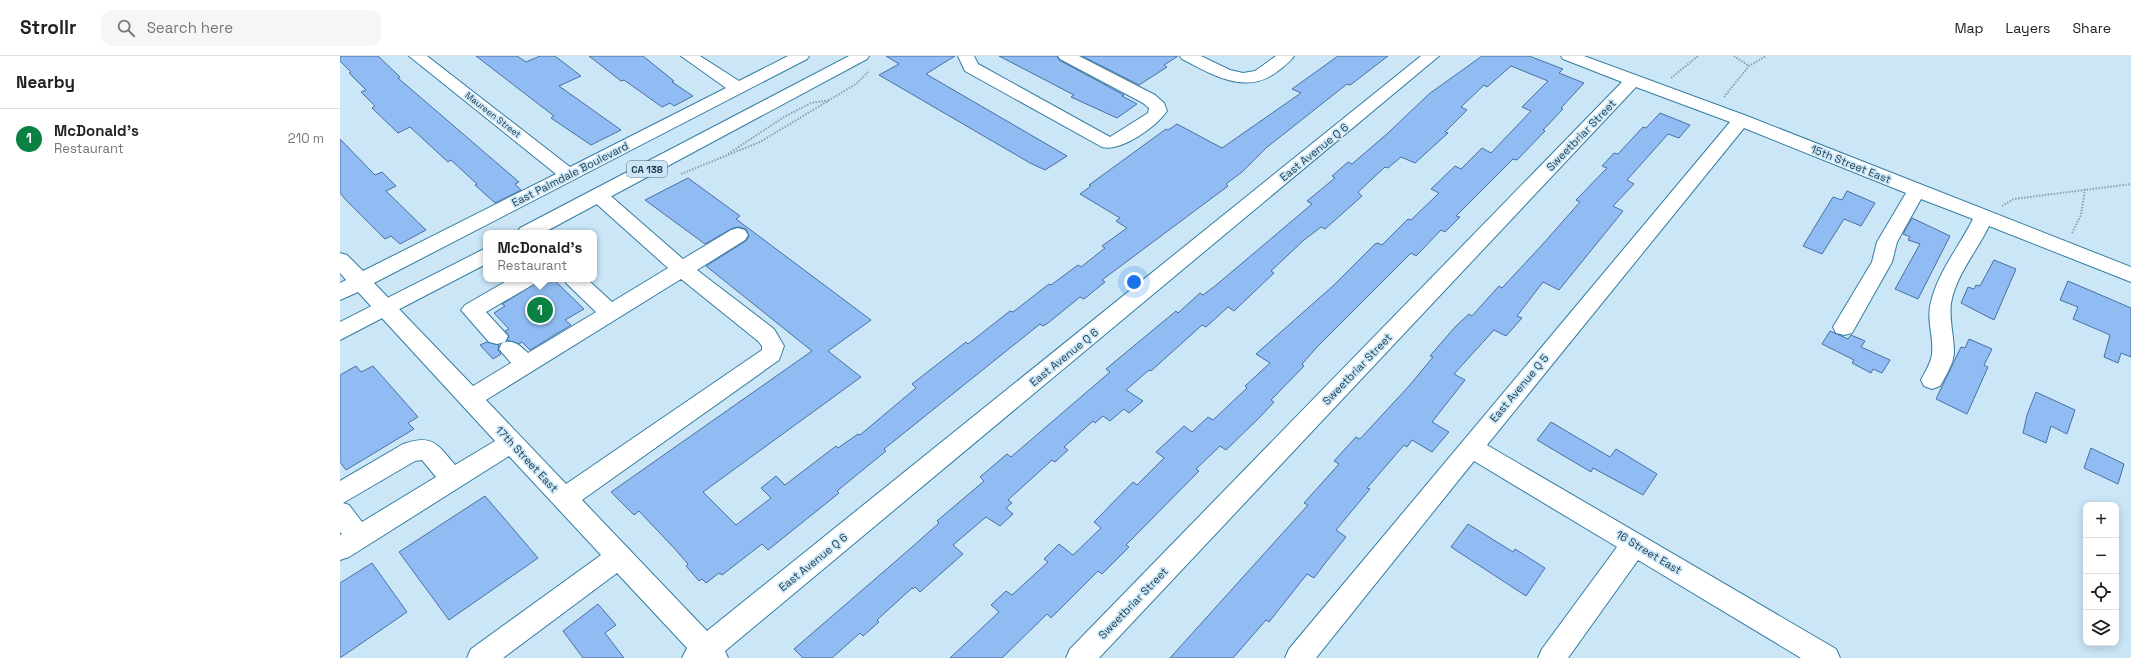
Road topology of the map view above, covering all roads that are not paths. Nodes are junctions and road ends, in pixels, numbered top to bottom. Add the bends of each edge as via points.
1 (417, 56) edge
2 (688, 56) edge
3 (801, 56) edge
4 (861, 56) edge
5 (966, 56) edge
6 (1066, 56) edge
7 (1188, 56) edge
8 (1286, 56) edge
9 (1431, 56) edge
10 (1569, 56) edge
11 (1633, 80) junction
12 (738, 88) junction
13 (1741, 120) junction
14 (569, 175) junction
15 (1916, 190) junction
16 (598, 195) junction
17 (1984, 216) junction
18 (533, 230) edge
19 (738, 235) dead end
20 (483, 257) edge
21 (340, 260) edge
22 (682, 269) junction
23 (2131, 275) edge
24 (522, 282) edge
25 (577, 282) edge
26 (350, 287) edge
27 (385, 308) junction
28 (611, 313) junction
29 (1844, 327) dead end
30 (340, 332) edge
31 (526, 365) junction
32 (1932, 380) dead end
33 (470, 399) junction
34 (511, 443) junction
35 (1471, 447) junction
36 (452, 479) junction
37 (340, 494) edge
38 (564, 498) junction
39 (340, 513) edge
40 (349, 543) edge
41 (1635, 544) junction
42 (619, 557) junction
43 (705, 655) edge
44 (481, 658) edge
45 (1080, 658) edge
46 (1300, 658) edge
47 (1552, 658) edge
48 (1826, 658) edge

1 - 14 main road, Maureen Street
2 - 12 main road
3 - 12 main road, East Palmdale Boulevard
4 - 16 main road, CA 138
5 - 6 main road via 971,67 1108,143 1115,142 1154,117 1158,111 1158,107 1150,99
7 - 8 main road via 1224,73 1246,78 1260,75
9 - 43 main road, East Avenue Q 6
10 - 11 main road, 15th Street East
11 - 13 main road, 15th Street East
11 - 45 main road, Sweetbriar Street
12 - 14 main road, East Palmdale Boulevard
13 - 15 main road, 15th Street East
13 - 35 main road, East Avenue Q 5
14 - 26 main road, East Palmdale Boulevard
15 - 17 main road, 15th Street East
15 - 29 main road via 1888,242 1882,262
16 - 18 main road, CA 138
16 - 22 main road
17 - 23 main road, 15th Street East
17 - 32 main road via 1951,275 1941,303 1942,359
19 - 22 main road
20 - 27 main road
21 - 26 main road, 17th Street East
22 - 28 main road
22 - 38 main road via 766,335 774,345 774,351 769,357
24 - 31 main road via 472,310
25 - 28 main road
26 - 27 main road, 17th Street East
27 - 30 main road
27 - 33 main road, 17th Street East
28 - 31 main road
31 - 33 main road
33 - 34 main road, 17th Street East
34 - 36 main road
34 - 38 main road, 17th Street East
35 - 41 main road, 16 Street East
35 - 46 main road, East Avenue Q 5
36 - 37 main road via 428,450 411,451
36 - 40 main road
38 - 42 main road, 17th Street East
39 - 40 main road
41 - 47 main road
41 - 48 main road, 16 Street East
42 - 43 main road, 17th Street East
42 - 44 main road

